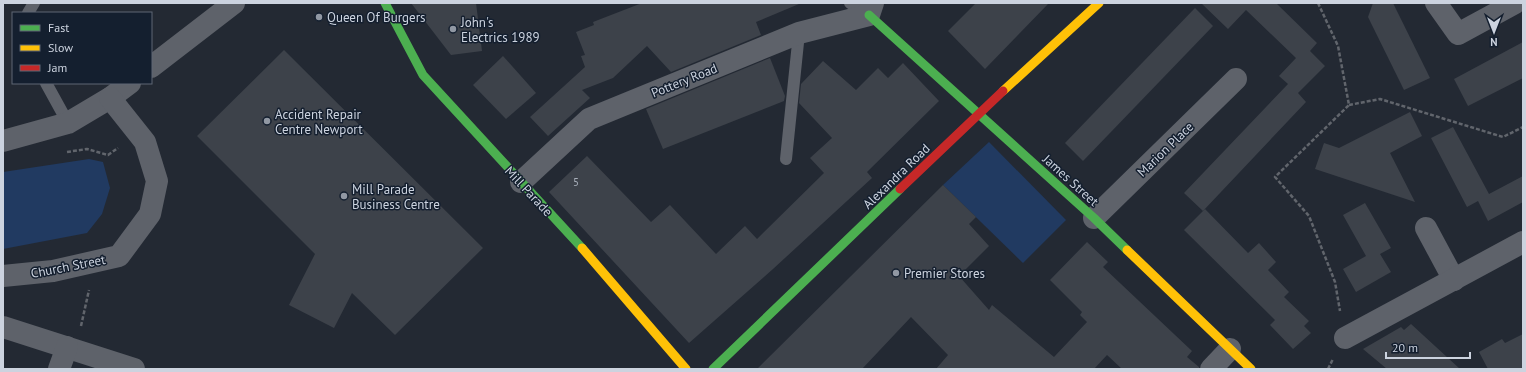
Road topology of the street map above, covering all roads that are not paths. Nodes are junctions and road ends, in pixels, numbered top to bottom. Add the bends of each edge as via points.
1 (23, 3) edge
2 (34, 3) edge
3 (234, 3) edge
4 (385, 3) edge
5 (850, 3) edge
6 (1099, 3) edge
7 (1436, 3) edge
8 (1515, 3) edge
9 (871, 9) edge
10 (28, 12) edge
11 (29, 12) edge
12 (799, 33) junction
13 (152, 66) edge
14 (1236, 79) dead end
15 (47, 84) edge
16 (129, 84) edge
17 (110, 98) junction
18 (978, 115) junction
19 (68, 123) junction
20 (6, 139) edge
21 (786, 159) dead end
22 (521, 182) junction
23 (1094, 218) junction
24 (1426, 228) dead end
25 (1523, 242) edge
26 (3, 276) edge
27 (1454, 280) junction
28 (3, 327) edge
29 (1345, 338) road end
30 (71, 348) junction
31 (1230, 349) junction
32 (59, 369) edge
33 (134, 369) edge
34 (686, 369) edge
35 (713, 369) edge
36 (1211, 369) edge
37 (1251, 369) edge

1 - 10 lane
2 - 11 lane
3 - 13 street
4 - 22 street, Mill Parade via 423,75
5 - 9 lane
6 - 18 street, Alexandra Road
7 - 8 street via 1458,34
9 - 12 street, Pottery Road
9 - 18 street, James Street
12 - 21 lane
12 - 22 street, Pottery Road via 589,119
14 - 23 street, Marion Place
15 - 19 lane
16 - 17 street
17 - 19 street
17 - 26 street, Church Street via 145,142 157,181 150,214 119,256 53,271
18 - 23 street, James Street
18 - 35 street, Alexandra Road
19 - 20 street
22 - 34 street, Mill Parade via 568,232
23 - 31 street, James Street
24 - 27 street
25 - 27 street
27 - 29 street
28 - 30 street
30 - 32 street
30 - 33 street
31 - 36 street
31 - 37 street, James Street

